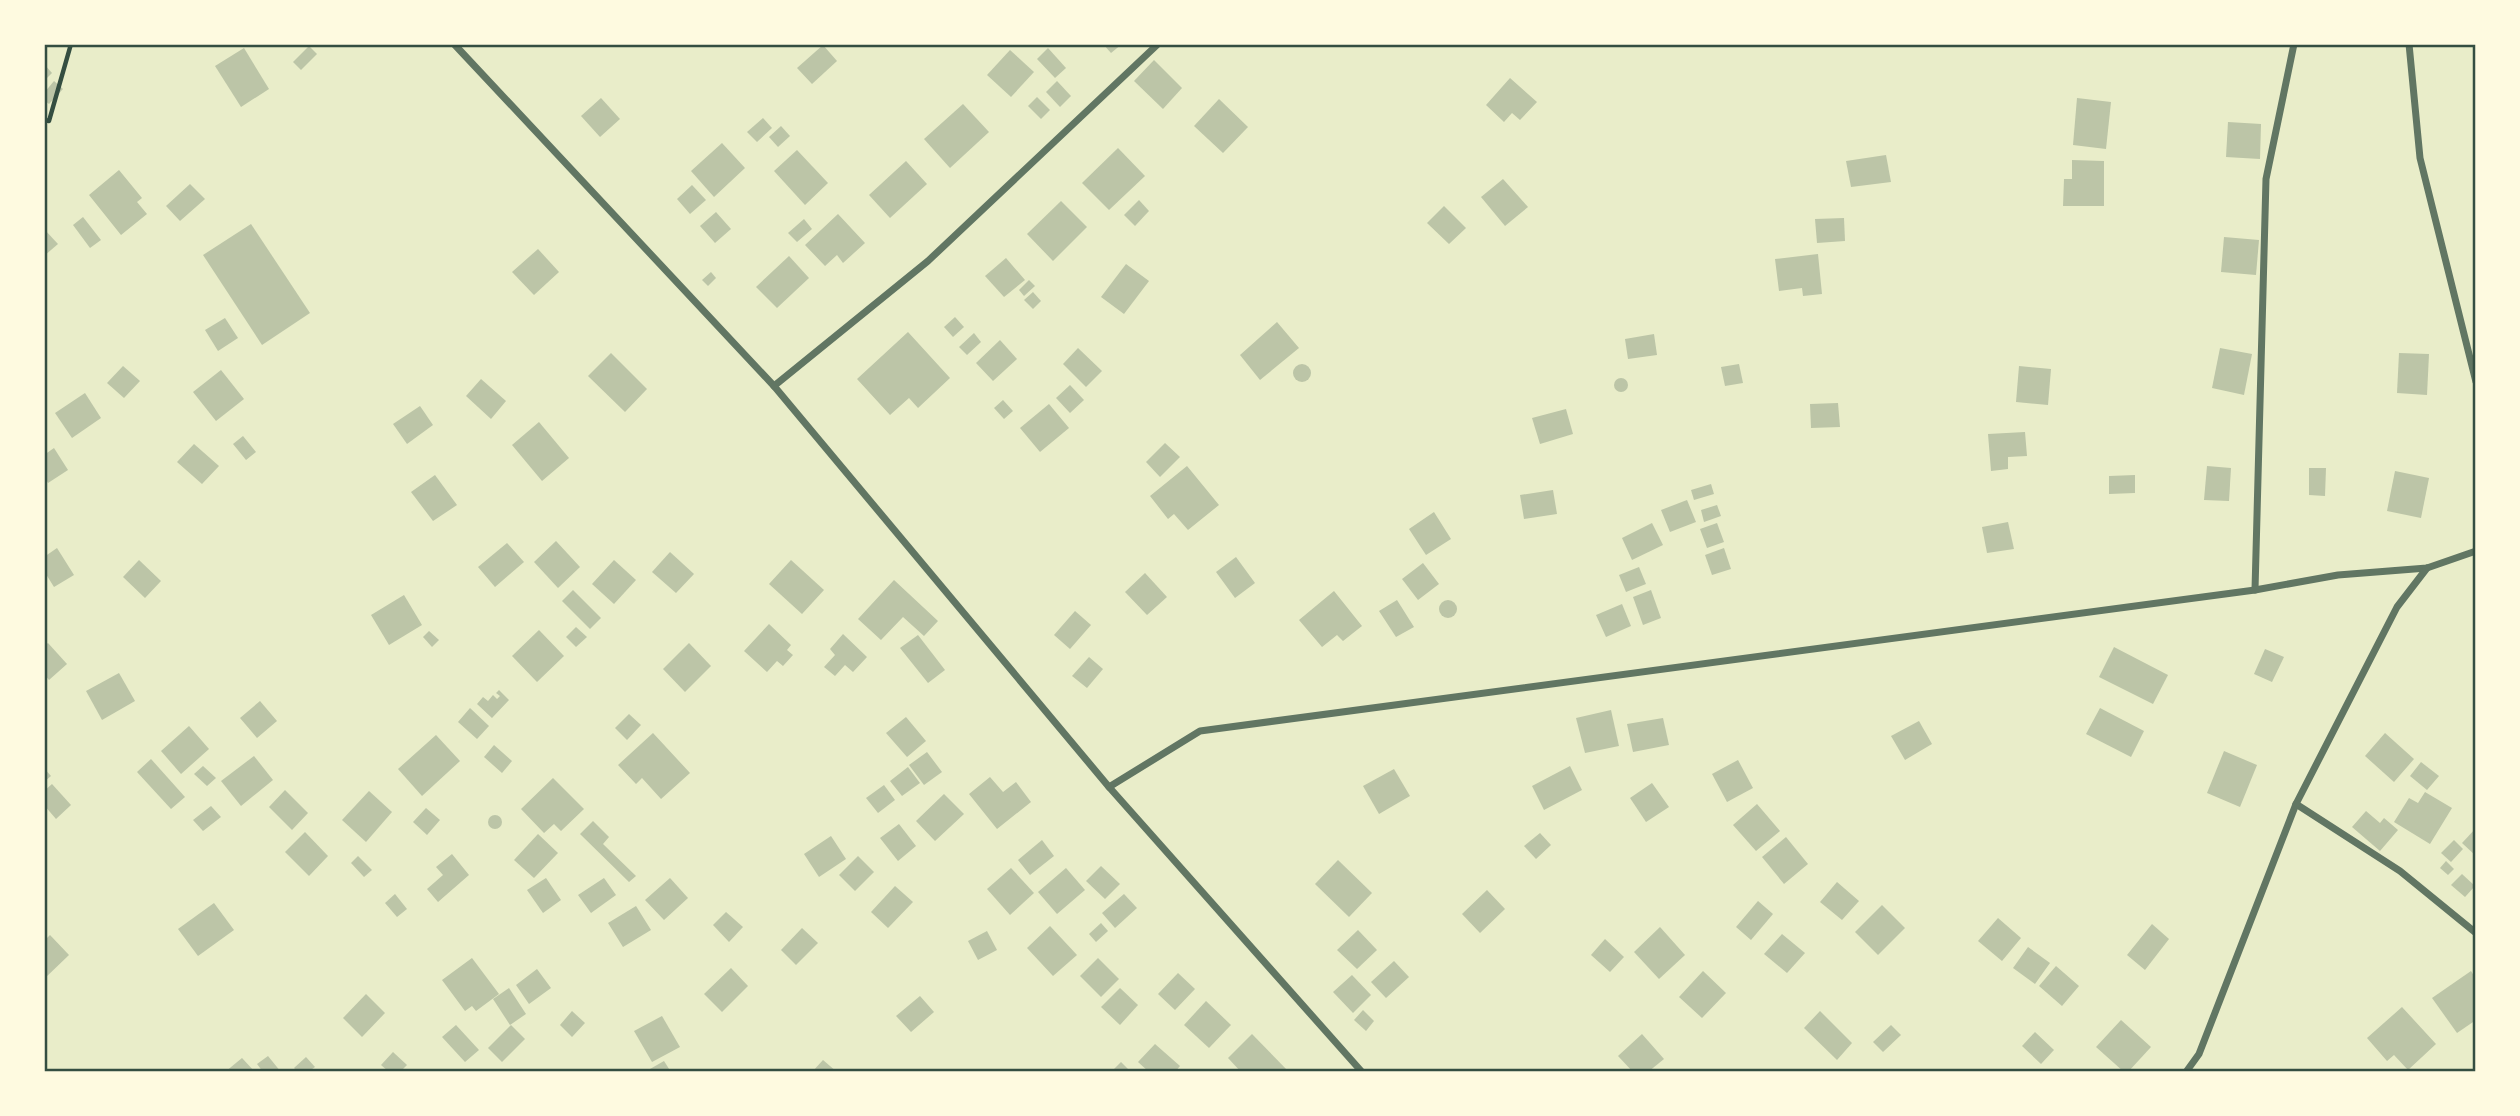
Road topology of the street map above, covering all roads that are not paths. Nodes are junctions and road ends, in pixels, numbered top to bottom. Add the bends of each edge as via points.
1 (454, 44) edge
2 (1158, 44) edge
3 (2294, 44) edge
4 (2409, 44) edge
5 (2476, 382) edge
6 (774, 386) junction
7 (2476, 551) edge
8 (2427, 568) junction
9 (2255, 590) junction
10 (1109, 787) junction
11 (2296, 804) junction
12 (2476, 933) edge
13 (1362, 1072) edge
14 (2186, 1072) edge

1 - 6 street
2 - 6 street via 928,261
3 - 9 street via 2266,179
4 - 5 street via 2420,158
6 - 10 street
7 - 8 street
8 - 9 street via 2338,575
8 - 11 street via 2397,607
9 - 10 street via 1200,731
10 - 13 street
11 - 12 street via 2400,871
11 - 14 street via 2199,1054

